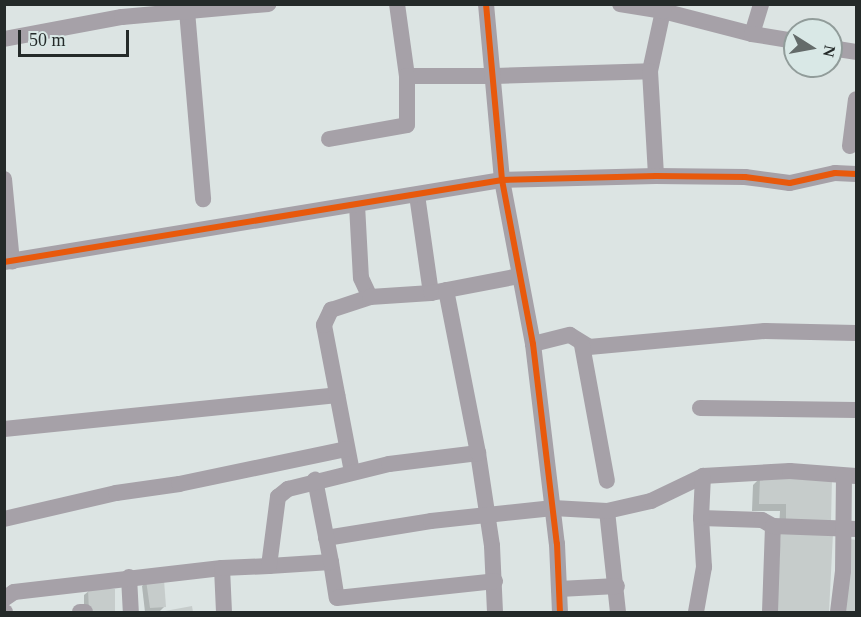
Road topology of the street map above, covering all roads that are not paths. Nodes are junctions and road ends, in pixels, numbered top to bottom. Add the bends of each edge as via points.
1 (268, 4) edge
2 (397, 4) edge
3 (486, 4) edge
4 (620, 4) edge
5 (761, 4) edge
6 (187, 11) junction
7 (663, 11) junction
8 (752, 34) junction
9 (4, 39) edge
10 (783, 39) edge
11 (650, 71) junction
12 (407, 76) junction
13 (495, 76) junction
14 (856, 99) edge
15 (329, 139) dead end
16 (850, 146) dead end
17 (856, 174) edge
18 (656, 176) junction
19 (4, 179) edge
20 (502, 180) junction
21 (417, 195) junction
22 (203, 199) dead end
23 (357, 205) junction
24 (8, 262) edge
25 (519, 276) junction
26 (438, 292) junction
27 (370, 297) junction
28 (856, 333) edge
29 (533, 344) junction
30 (582, 345) junction
31 (337, 395) junction
32 (700, 408) dead end
33 (856, 410) edge
34 (4, 429) edge
35 (346, 448) junction
36 (478, 453) junction
37 (352, 471) junction
38 (703, 476) junction
39 (850, 476) edge
40 (315, 480) junction
41 (607, 481) dead end
42 (553, 508) junction
43 (607, 512) junction
44 (486, 517) junction
45 (701, 518) junction
46 (4, 519) edge
47 (773, 526) junction
48 (849, 528) edge
49 (326, 538) junction
50 (330, 562) junction
51 (269, 566) junction
52 (222, 568) junction
53 (129, 578) junction
54 (495, 581) junction
55 (617, 586) junction
56 (559, 589) junction
57 (4, 599) edge
58 (131, 612) edge
59 (224, 612) edge
60 (495, 612) edge
61 (560, 612) edge
62 (618, 612) edge
63 (696, 612) edge
64 (770, 612) edge
65 (838, 612) edge

1 - 6 street
2 - 12 street
3 - 13 street
4 - 7 street
5 - 8 street
6 - 9 street via 122,17
6 - 22 street
7 - 8 street
7 - 11 street
8 - 10 street
11 - 13 street
11 - 18 street
12 - 13 street
12 - 15 street via 407,125
13 - 20 street
14 - 16 street
17 - 18 street via 835,173 790,183 745,177
18 - 20 street
19 - 24 street
20 - 21 street
20 - 25 street
21 - 23 street
21 - 26 street
23 - 24 street
23 - 27 street via 361,278
25 - 26 street
25 - 29 street
26 - 27 street
26 - 36 street
27 - 31 street via 331,310 324,325
28 - 30 street via 765,332
29 - 30 street via 570,335
29 - 42 street
30 - 41 street
31 - 34 street
31 - 35 street
32 - 33 street
35 - 37 street
35 - 46 street
36 - 37 street
36 - 44 street
37 - 40 street
38 - 39 street via 790,471
38 - 43 street via 651,501
38 - 45 street
39 - 48 street
40 - 49 street
40 - 51 street via 288,489 278,497
42 - 43 street
42 - 44 street
42 - 56 street
43 - 55 street
44 - 49 street
44 - 54 street
45 - 47 street via 762,520
45 - 63 street via 704,567
47 - 48 street
47 - 64 street
48 - 65 street
49 - 50 street
50 - 51 street
50 - 54 street via 337,598
51 - 52 street
52 - 53 street
52 - 59 street
53 - 57 street via 15,592
53 - 58 street
54 - 60 street
55 - 56 street
55 - 62 street
56 - 61 street

